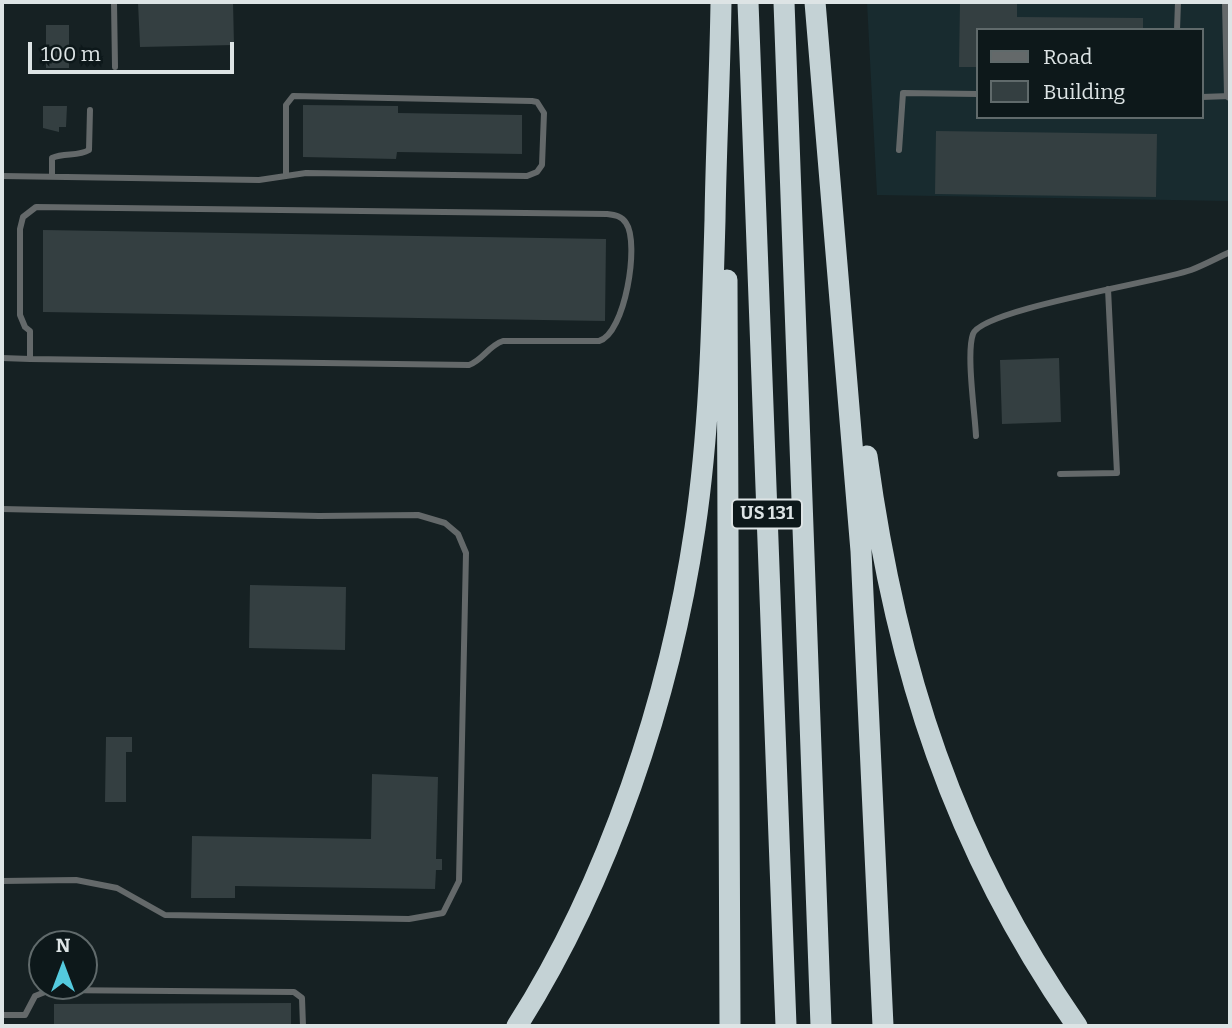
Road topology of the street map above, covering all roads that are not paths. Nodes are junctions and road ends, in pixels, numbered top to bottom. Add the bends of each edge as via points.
1 (114, 2) edge
2 (721, 2) edge
3 (748, 2) edge
4 (783, 2) edge
5 (815, 2) edge
6 (1178, 2) edge
7 (1228, 2) edge
8 (1229, 23) edge
9 (1177, 28) edge
10 (721, 36) junction
11 (115, 67) dead end
12 (976, 94) edge
13 (1230, 95) edge
14 (1204, 97) edge
15 (90, 110) dead end
16 (899, 150) dead end
17 (2, 176) edge
18 (286, 176) junction
19 (52, 177) junction
20 (1230, 252) edge
21 (838, 253) junction
22 (1108, 289) junction
23 (2, 358) edge
24 (30, 359) junction
25 (976, 436) dead end
26 (1060, 474) dead end
27 (2, 509) edge
28 (2, 881) edge
29 (2, 1015) edge
30 (25, 1015) junction
31 (26, 1026) edge
32 (303, 1026) edge
33 (517, 1026) edge
34 (730, 1026) edge
35 (786, 1026) edge
36 (821, 1026) edge
37 (883, 1026) edge
38 (1077, 1026) edge

1 - 11 lane
2 - 10 highway
3 - 35 highway, US 131
4 - 36 highway, US 131
5 - 21 highway
6 - 9 lane
7 - 8 street
8 - 13 street
10 - 33 highway via 704,448 683,595 653,714 620,812 566,935
10 - 34 highway via 728,360
12 - 16 lane via 903,93
13 - 14 lane
15 - 19 lane via 89,150 52,158
17 - 19 lane
18 - 18 lane via 527,176 542,165 544,113 532,101 293,96 286,105
18 - 19 lane via 259,180
20 - 22 lane via 1190,270
21 - 37 highway via 866,622
21 - 38 highway via 886,579 921,712 965,829 1000,901
22 - 25 lane via 980,324 973,334 972,350
22 - 26 lane via 1117,473
23 - 24 lane
24 - 24 lane via 30,331 20,315 20,229 25,213 36,207 607,214 622,218 629,228 629,275 621,314 609,336 599,341 503,341 469,365
27 - 28 lane via 418,515 445,523 458,534 466,553 459,881 443,913 409,919 165,915 117,888 75,880
29 - 30 lane
30 - 31 lane
30 - 32 lane via 35,996 50,990 294,992 302,998

